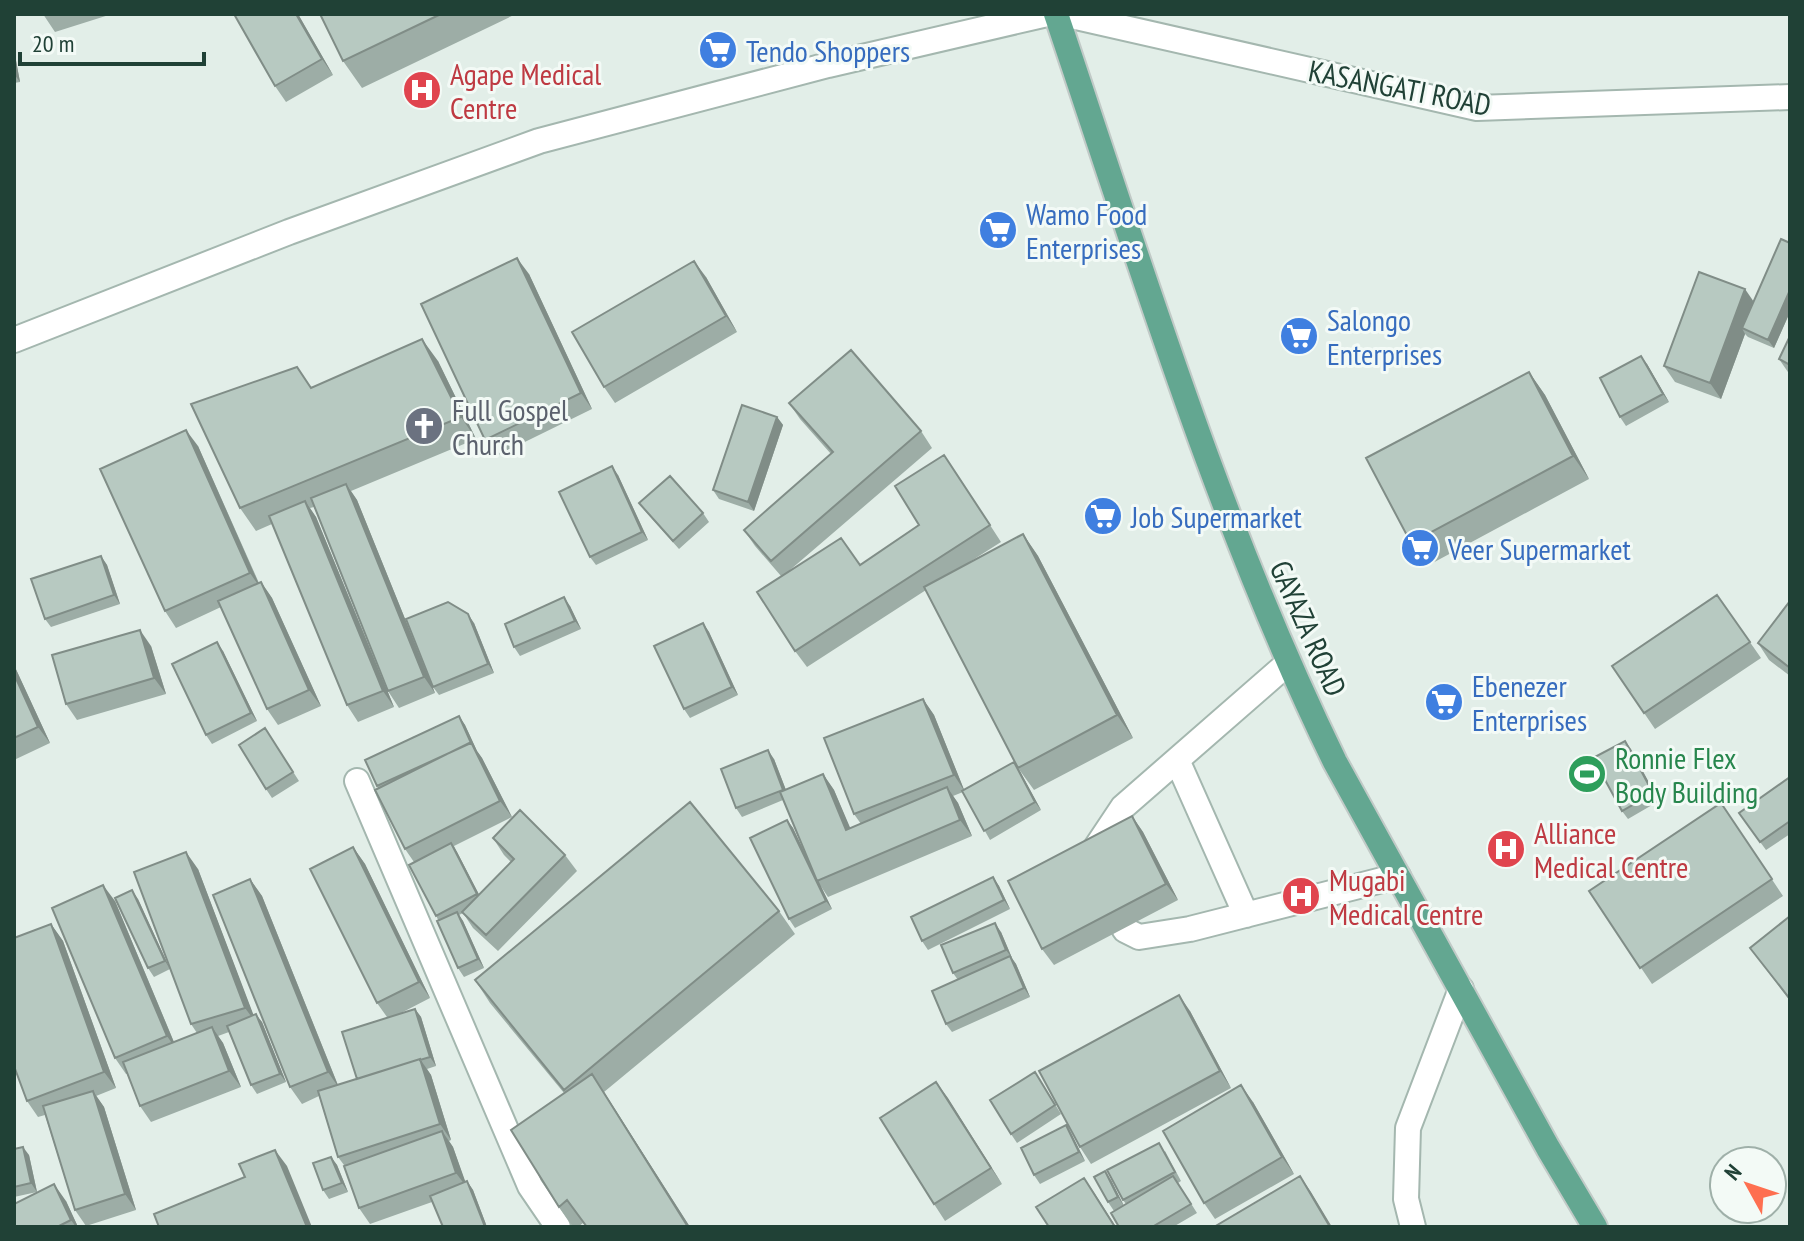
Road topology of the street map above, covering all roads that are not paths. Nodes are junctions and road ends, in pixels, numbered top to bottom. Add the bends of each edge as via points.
1 (1047, 14) edge
2 (1056, 14) edge
3 (1063, 14) edge
4 (1790, 97) edge
5 (14, 340) edge
6 (1288, 663) junction
7 (1177, 760) junction
8 (357, 781) dead end
9 (1398, 876) junction
10 (1246, 915) junction
11 (1461, 989) junction
12 (558, 1227) edge
13 (1413, 1227) edge
14 (1595, 1227) edge

1 - 5 street via 539,141
2 - 6 main road, GAYAZA ROAD via 1242,557
3 - 4 street, KASANGATI ROAD via 1477,108
6 - 7 street
6 - 9 main road, GAYAZA ROAD
7 - 10 street
7 - 10 street via 1123,807 1092,851 1090,865 1125,930 1139,937
8 - 12 street via 530,1186
9 - 10 street
9 - 11 main road, GAYAZA ROAD
11 - 13 street via 1408,1128 1406,1199
11 - 14 main road, GAYAZA ROAD

